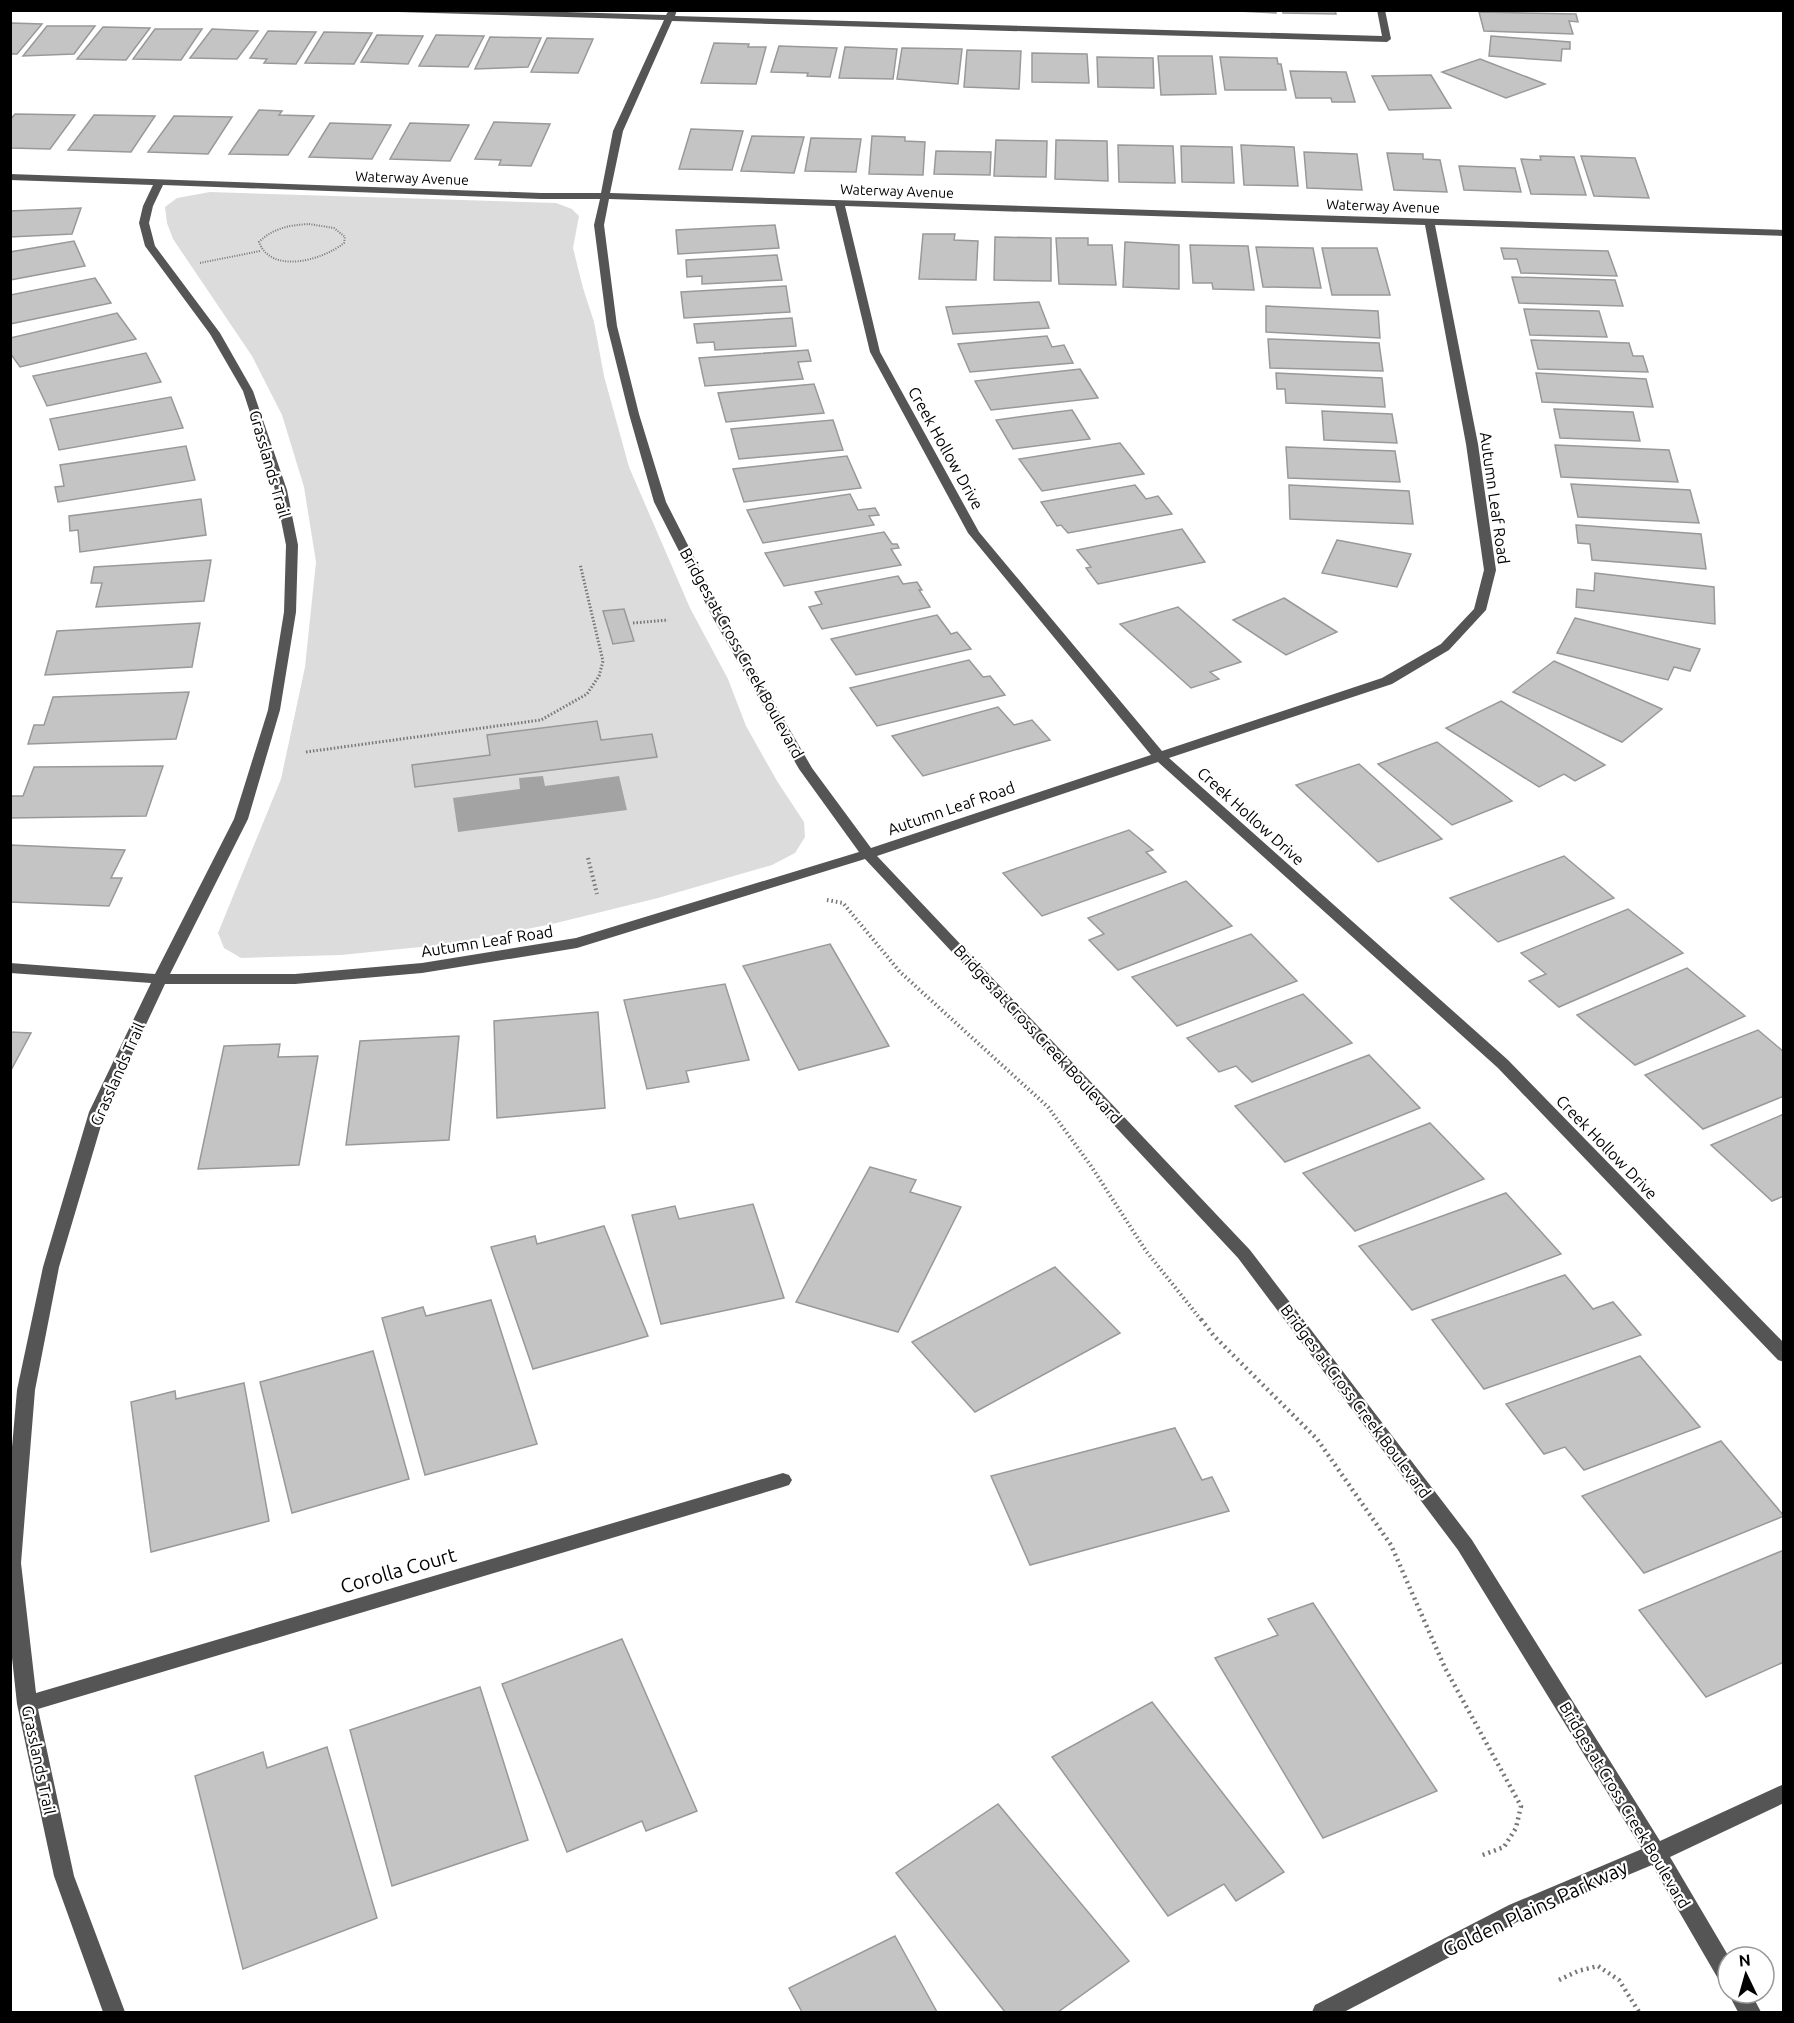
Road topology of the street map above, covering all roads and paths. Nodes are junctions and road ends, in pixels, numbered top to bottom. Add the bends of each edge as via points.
1 (399, 10) edge
2 (1381, 10) edge
3 (417, 11) edge
4 (672, 15) edge
5 (10, 177) edge
6 (159, 183) junction
7 (604, 196) junction
8 (840, 203) junction
9 (1429, 221) junction
10 (1784, 233) edge
11 (260, 250) junction
12 (200, 263) dead end
13 (580, 564) dead end
14 (668, 620) dead end
15 (633, 623) dead end
16 (306, 752) dead end
17 (1159, 756) junction
18 (868, 854) junction
19 (588, 858) dead end
20 (597, 894) dead end
21 (818, 902) dead end
22 (10, 968) edge
23 (160, 979) junction
24 (1784, 1355) edge
25 (783, 1480) dead end
26 (27, 1704) junction
27 (1784, 1793) edge
28 (1656, 1853) junction
29 (1480, 1856) dead end
30 (1716, 1955) edge
31 (1559, 1980) dead end
32 (114, 2013) edge
33 (1323, 2013) edge
34 (1639, 2013) edge

1 - 3 street
2 - 4 street via 1387,39
3 - 4 street
4 - 7 street, Bridges at Cross Creek Boulevard via 618,131
5 - 6 street, Waterway Avenue
6 - 7 street, Waterway Avenue
6 - 23 street, Grasslands Trail via 144,223 150,246 215,333 248,390 281,490 292,545 290,612 271,721 241,819
7 - 8 street, Waterway Avenue
7 - 18 street, Bridges at Cross Creek Boulevard via 599,225 612,326 660,502 719,618 806,769
8 - 9 street, Waterway Avenue
8 - 17 street, Creek Hollow Drive via 875,352 922,441 969,522 1064,644
9 - 10 street, Waterway Avenue
9 - 17 street, Autumn Leaf Road via 1472,444 1490,570 1480,610 1445,646 1387,681
11 - 11 path via 259,243 271,231 296,225 333,227 345,237 338,250 315,259 286,261
11 - 12 path
13 - 16 path via 603,661 587,694 541,720
14 - 15 path
17 - 18 street, Autumn Leaf Road
17 - 24 street, Creek Hollow Drive via 1503,1064
18 - 23 street, Autumn Leaf Road via 577,943 422,968 353,974 295,979
18 - 28 street, Bridges at Cross Creek Boulevard via 1244,1254 1465,1545
19 - 20 path
21 - 29 path via 827,899 843,903 900,972 1048,1107 1146,1251 1214,1336 1317,1439 1391,1545 1444,1668 1521,1806 1516,1828 1504,1847
22 - 23 street, Autumn Leaf Road
23 - 26 street, Grasslands Trail via 97,1112 51,1267 26,1390 12,1563
25 - 26 street, Corolla Court
26 - 32 street, Grasslands Trail via 64,1876
27 - 28 street, Golden Plains Parkway
28 - 30 street, Bridges at Cross Creek Boulevard
28 - 33 street, Golden Plains Parkway via 1508,1916
31 - 34 path via 1598,1966 1619,1980

